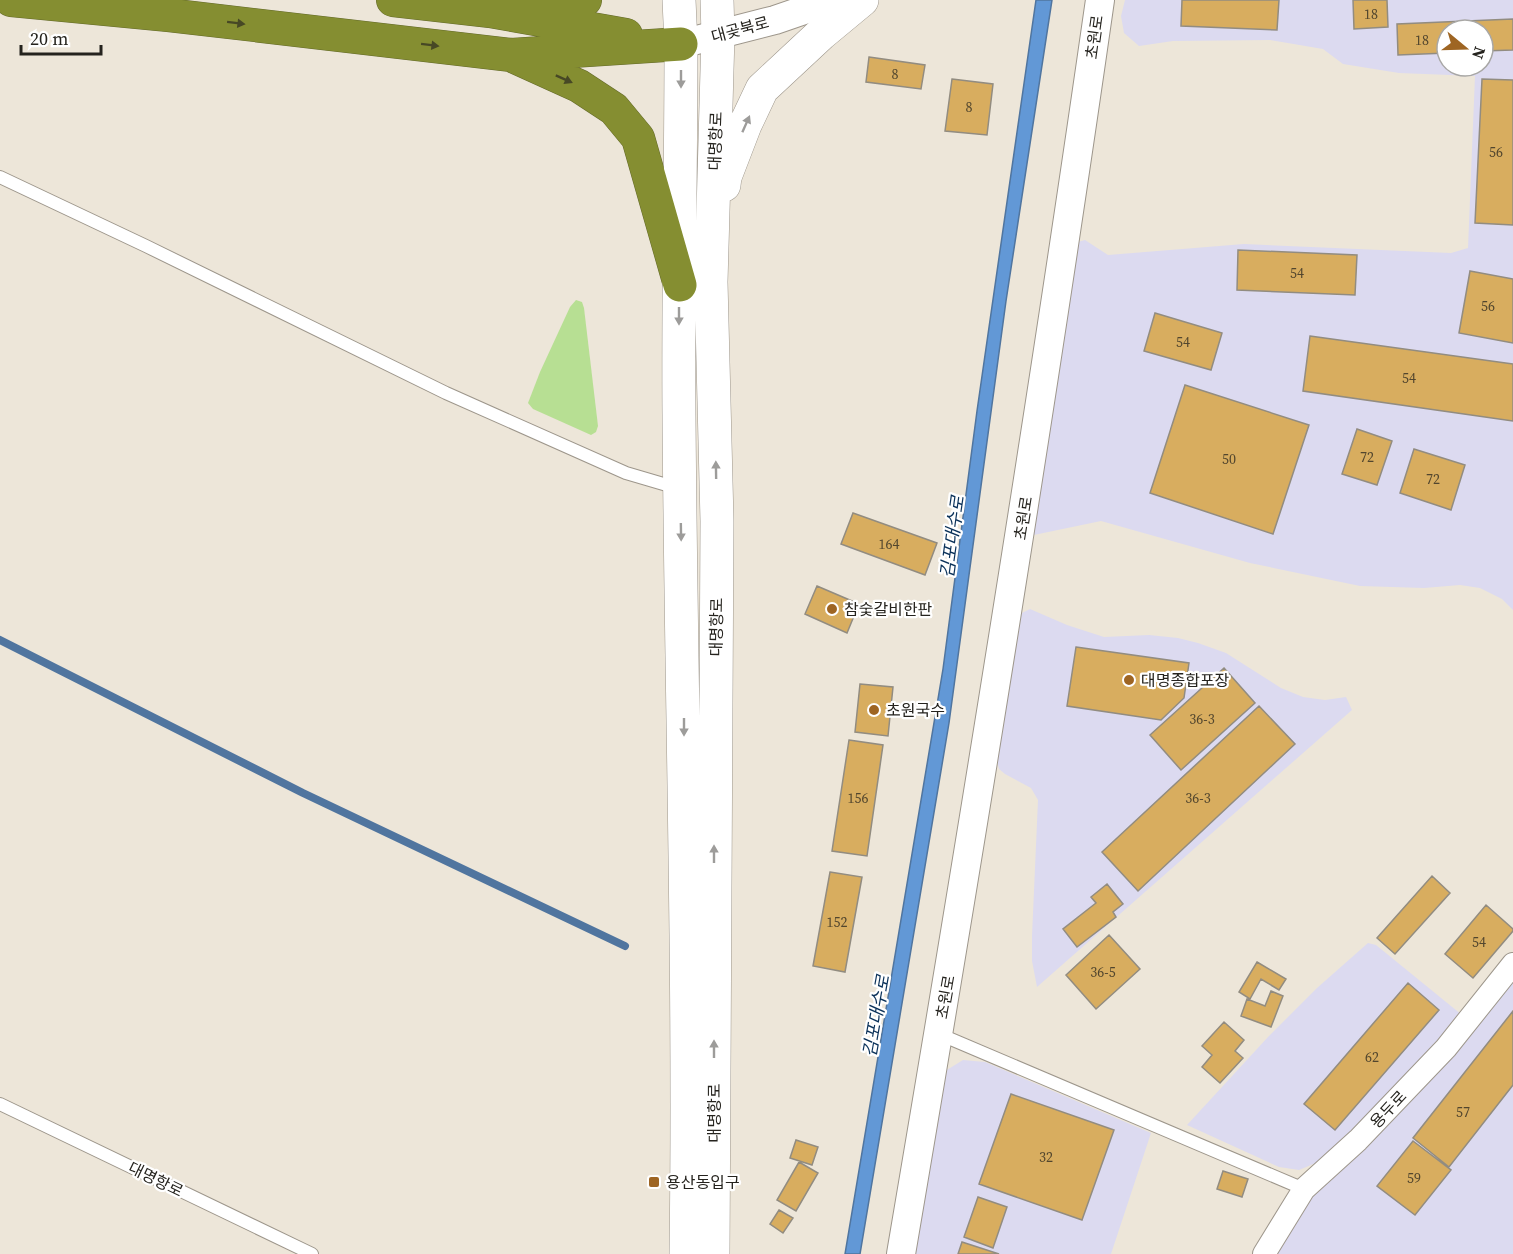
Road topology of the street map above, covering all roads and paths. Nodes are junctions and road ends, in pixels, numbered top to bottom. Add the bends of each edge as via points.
1 (11, 0) edge
2 (393, 0) edge
3 (585, 0) edge
4 (679, 0) edge
5 (717, 0) edge
6 (833, 0) edge
7 (862, 0) edge
8 (1100, 0) edge
9 (490, 11) junction
10 (718, 35) junction
11 (681, 44) junction
12 (511, 55) junction
13 (0, 177) edge
14 (695, 284) junction
15 (680, 488) junction
16 (1513, 964) edge
17 (939, 1034) junction
18 (0, 1104) edge
19 (1304, 1189) junction
20 (312, 1254) edge
21 (686, 1254) edge
22 (712, 1254) edge
23 (901, 1254) edge
24 (1264, 1254) edge

1 -> 12 highway
2 - 9 highway
3 - 9 highway via 565,6
4 - 11 main road, 대명항로
5 - 10 main road, 대명항로
6 - 10 street, 대곶북로
14 -> 7 main road via 724,177 762,89
8 - 17 street, 초원로 via 1014,575
9 - 11 highway
10 - 11 street, 대곶북로
10 - 14 main road, 대명항로
11 - 12 highway
11 -> 14 main road, 대명항로
12 -> 14 highway via 579,86 615,109 638,138
13 - 15 lane via 446,393 626,473
14 -> 15 main road, 대명항로
22 -> 14 main road, 대명항로 via 717,521
15 -> 21 main road, 대명항로
16 - 19 street, 용두로 via 1446,1048 1359,1140
17 - 19 lane, 초원로
17 - 23 street, 초원로
18 - 20 lane, 대명항로
19 - 24 street, 용두로

